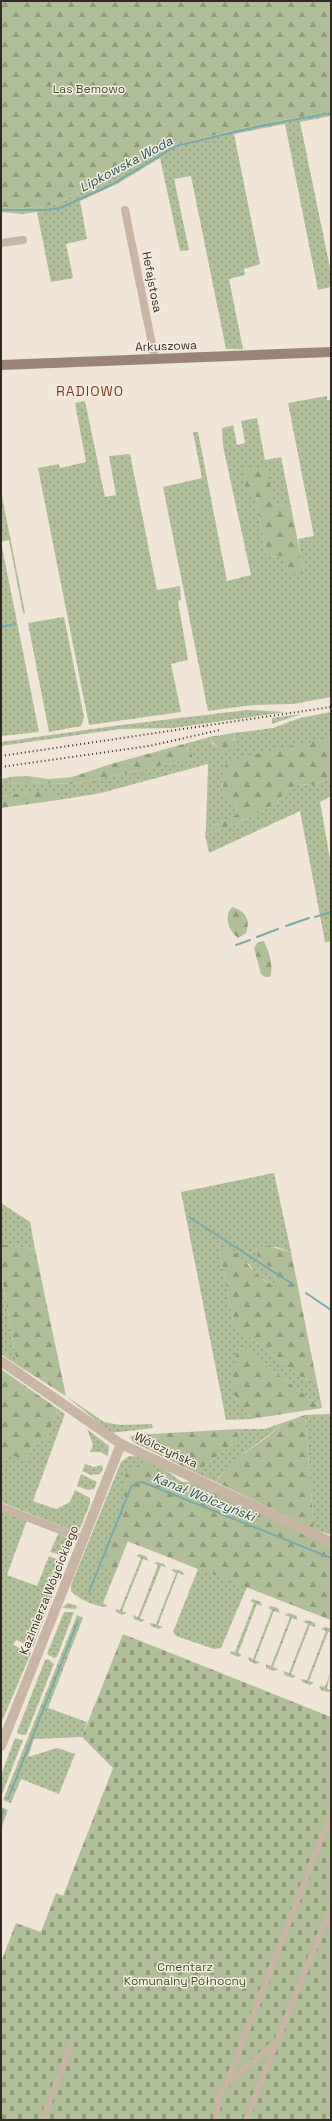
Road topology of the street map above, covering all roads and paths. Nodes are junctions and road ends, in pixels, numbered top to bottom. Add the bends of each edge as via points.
1 (125, 210) dead end
2 (23, 240) dead end
3 (1, 243) edge
4 (331, 352) edge
5 (155, 359) junction
6 (1, 366) edge
7 (1, 1361) edge
8 (121, 1444) junction
9 (1, 1507) edge
10 (83, 1539) junction
11 (331, 1542) edge
12 (1, 1746) edge
13 (331, 1813) edge
14 (331, 1907) edge
15 (276, 2041) junction
16 (71, 2046) dead end
17 (225, 2086) junction
18 (42, 2120) edge
19 (216, 2120) edge
20 (246, 2120) edge

1 - 5 street, Hefajstosa
2 - 3 street
4 - 5 main road, Arkuszowa
5 - 6 main road, Arkuszowa
7 - 8 street, Wólczyńska
8 - 10 street, Kazimierza Wóycickiego
8 - 11 street, Wólczyńska
9 - 10 street
10 - 12 street, Kazimierza Wóycickiego
13 - 17 street
14 - 15 street
15 - 17 street
15 - 20 street
16 - 18 street
17 - 19 street via 219,2096

